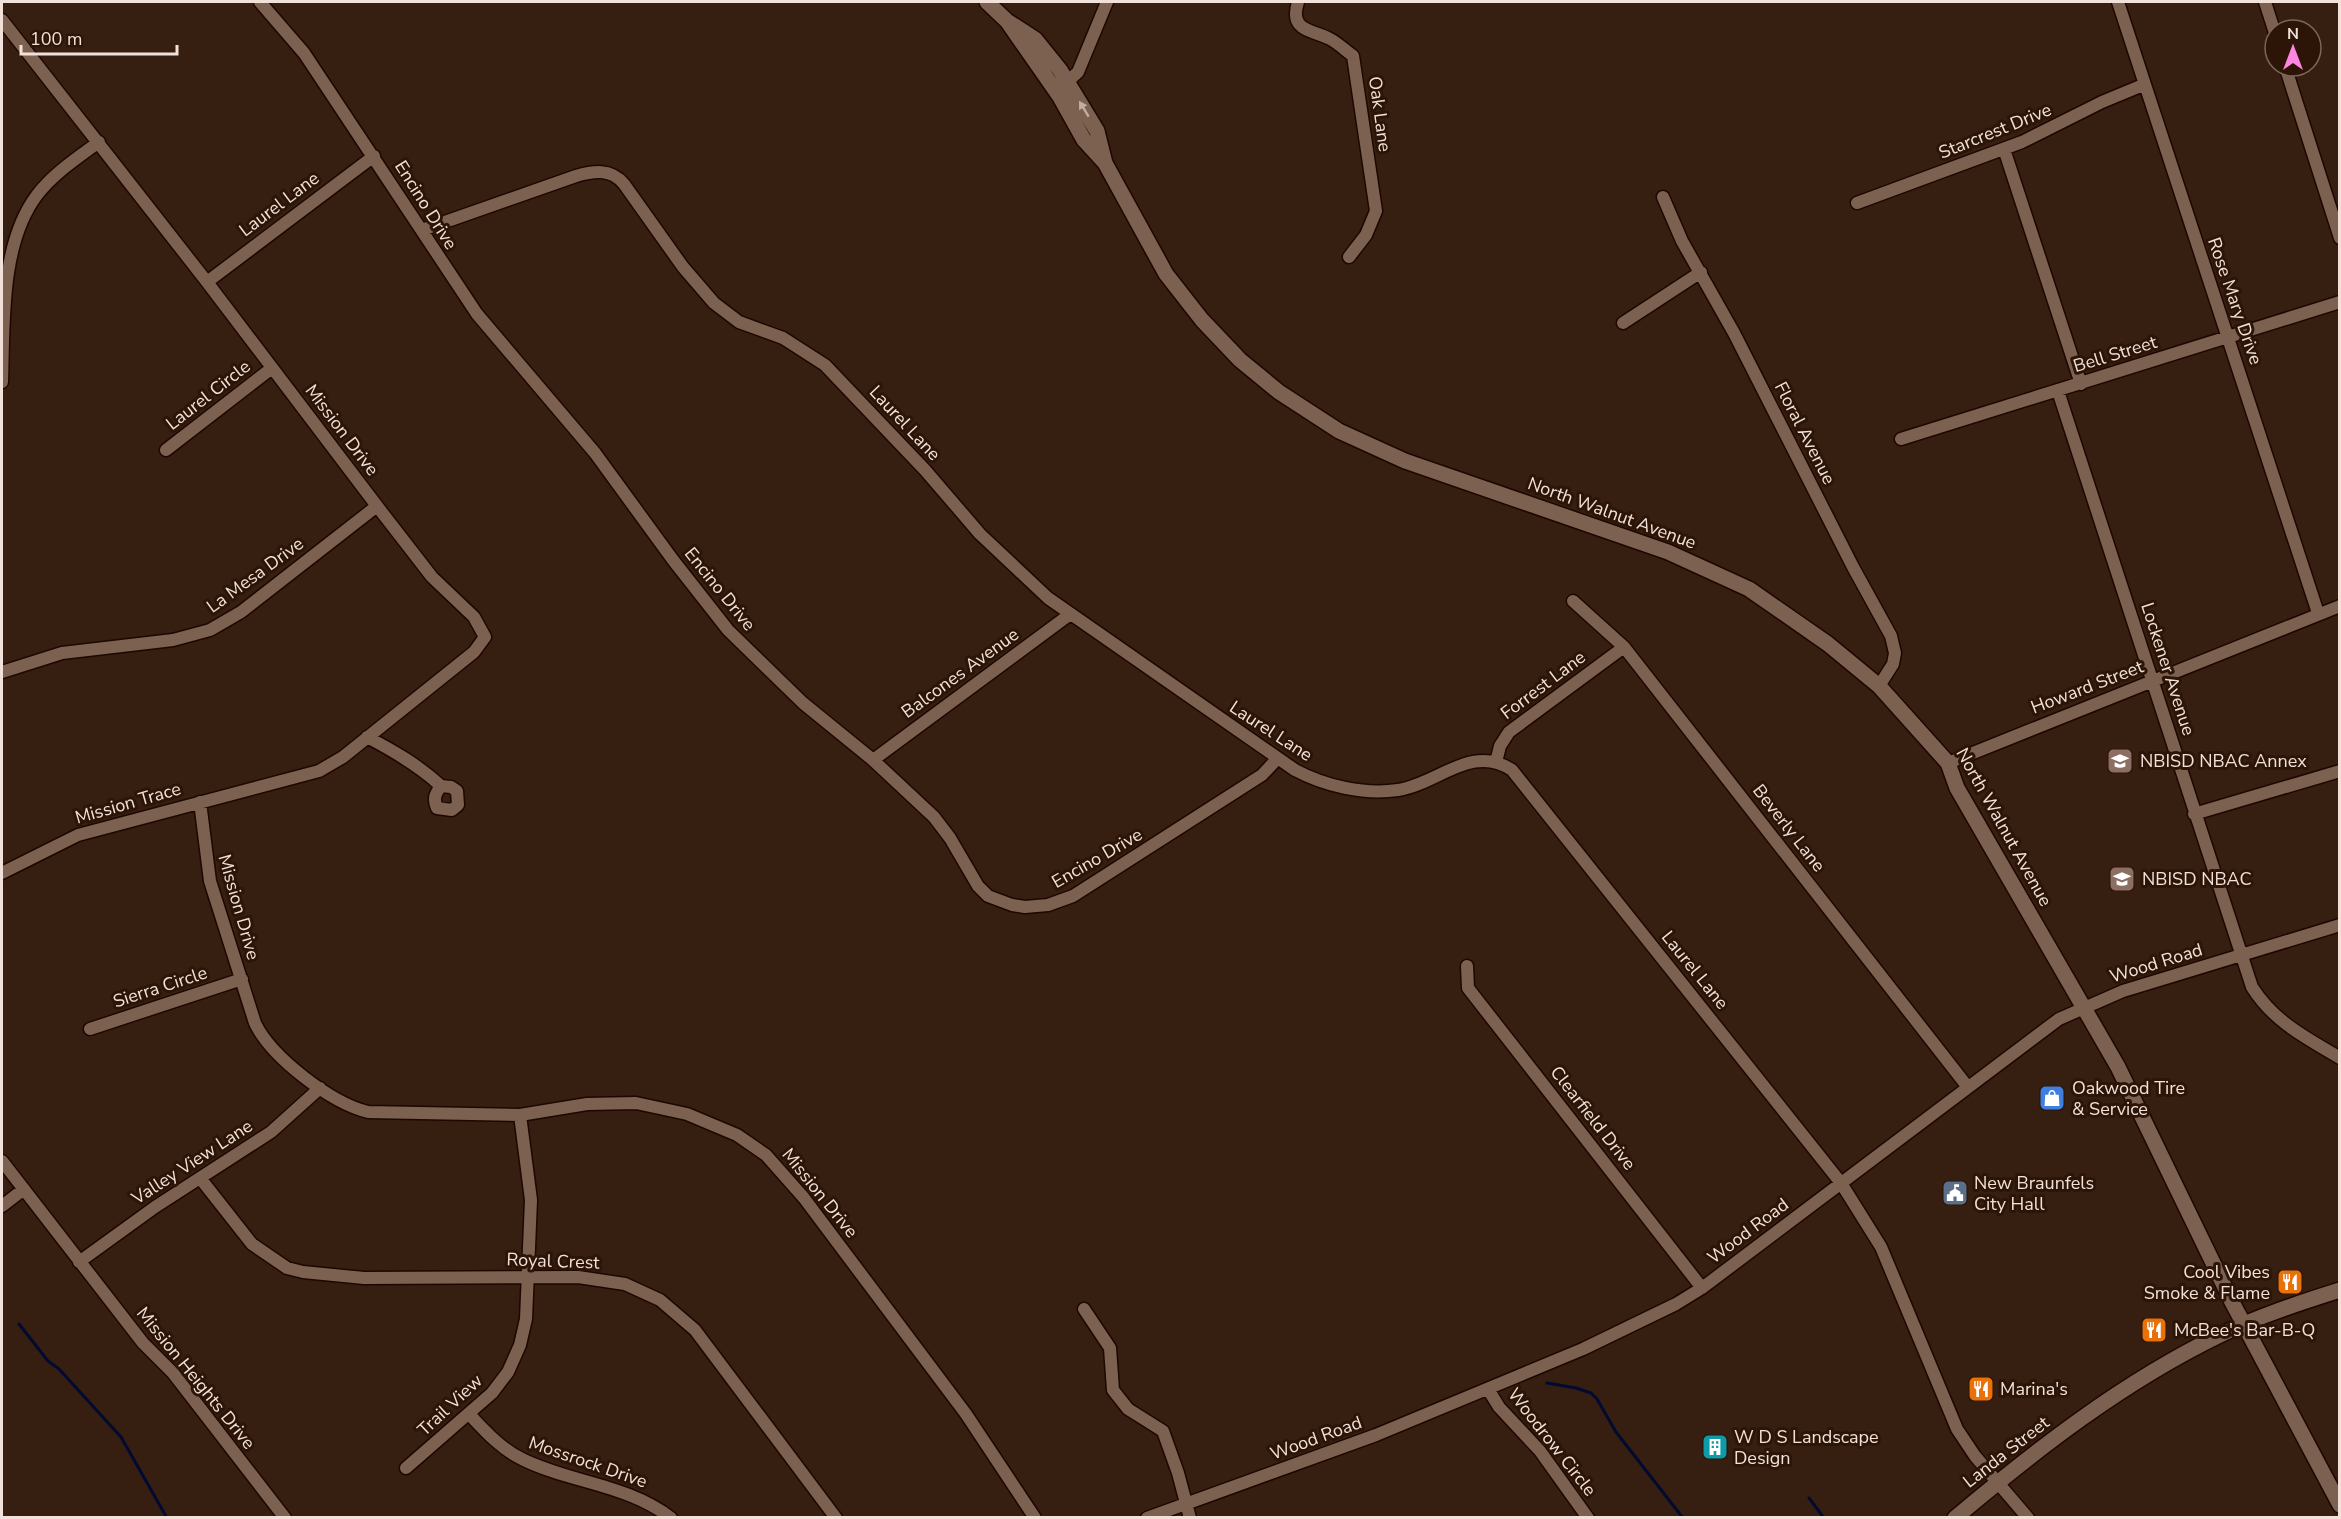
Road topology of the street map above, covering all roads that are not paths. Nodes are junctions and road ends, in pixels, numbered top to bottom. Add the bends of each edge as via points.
1 (260, 2) edge
2 (987, 2) edge
3 (1107, 2) edge
4 (1298, 2) edge
5 (2118, 2) edge
6 (2265, 2) edge
7 (2270, 18) edge
8 (2, 20) edge
9 (1007, 21) junction
10 (2289, 78) edge
11 (1067, 82) junction
12 (2144, 85) junction
13 (99, 142) junction
14 (2004, 149) junction
15 (374, 156) junction
16 (1105, 163) junction
17 (1663, 197) dead end
18 (1857, 203) dead end
19 (422, 230) junction
20 (2340, 238) edge
21 (1349, 257) dead end
22 (1701, 272) junction
23 (207, 282) junction
24 (2340, 302) edge
25 (1623, 322) dead end
26 (2228, 337) junction
27 (272, 368) junction
28 (2, 382) edge
29 (2081, 384) junction
30 (2058, 391) junction
31 (1901, 439) dead end
32 (166, 450) dead end
33 (377, 506) junction
34 (1573, 601) dead end
35 (2340, 606) edge
36 (2318, 613) junction
37 (1069, 615) junction
38 (1624, 646) junction
39 (2, 672) edge
40 (2154, 681) junction
41 (1879, 686) junction
42 (367, 737) junction
43 (1277, 759) junction
44 (873, 760) junction
45 (1496, 762) junction
46 (1948, 763) junction
47 (2340, 771) edge
48 (441, 786) dead end
49 (200, 802) junction
50 (2194, 814) junction
51 (2, 873) edge
52 (2340, 925) edge
53 (2241, 955) junction
54 (1467, 966) dead end
55 (242, 980) junction
56 (2084, 1007) junction
57 (90, 1029) dead end
58 (2340, 1058) edge
59 (1967, 1086) junction
60 (320, 1088) junction
61 (520, 1115) junction
62 (2, 1161) edge
63 (200, 1178) junction
64 (1841, 1184) junction
65 (24, 1189) junction
66 (2, 1206) edge
67 (79, 1262) junction
68 (527, 1276) junction
69 (1702, 1288) junction
70 (2340, 1290) edge
71 (1084, 1309) dead end
72 (2244, 1324) junction
73 (1488, 1389) junction
74 (469, 1414) junction
75 (406, 1468) dead end
76 (1999, 1481) junction
77 (1188, 1503) junction
78 (2340, 1504) edge
79 (285, 1518) edge
80 (671, 1518) edge
81 (836, 1518) edge
82 (1035, 1518) edge
83 (1147, 1518) edge
84 (1190, 1518) edge
85 (1588, 1518) edge
86 (1955, 1518) edge
87 (2028, 1518) edge

1 - 15 street, Encino Drive via 304,53
2 - 9 main road, North Walnut Avenue
3 - 11 street via 1078,72
4 - 21 street, Oak Lane via 1295,15 1302,28 1332,40 1353,56 1376,211 1366,235
5 - 12 street, Rose Mary Drive
6 - 7 street
8 - 13 street, Mission Drive
9 - 11 main road, North Walnut Avenue via 1035,39
9 - 16 main road, North Walnut Avenue via 1060,97 1084,140
10 - 20 street
16 -> 11 main road, North Walnut Avenue via 1097,131
12 - 14 street, Starcrest Drive
12 - 26 street, Rose Mary Drive
13 - 23 street, Mission Drive
13 - 28 street via 50,181 27,211 15,238 9,269
14 - 18 street, Starcrest Drive
14 - 29 street
15 - 19 street, Encino Drive
15 - 23 street, Laurel Lane
16 - 41 main road, North Walnut Avenue via 1150,248 1202,320 1240,360 1308,412 1405,461 1648,545 1721,576 1776,606
17 - 22 street, Floral Avenue
19 - 37 street, Laurel Lane via 587,173 604,172 620,178 683,267 714,303 739,322 789,341 825,365 980,534
19 - 44 street, Encino Drive via 477,314 595,453 728,630 803,703
22 - 25 street
22 - 41 street, Floral Avenue via 1892,636 1893,664
23 - 27 street, Mission Drive
24 - 26 street, Bell Street
26 - 29 street, Bell Street
26 - 36 street, Rose Mary Drive
27 - 32 street, Laurel Circle
27 - 33 street, Mission Drive
29 - 30 street, Bell Street
30 - 31 street, Bell Street
30 - 40 street, Lockener Avenue
33 - 39 street, La Mesa Drive via 241,612 210,630 173,640 62,653
33 - 42 street, Mission Drive via 432,577 474,617 485,637 474,651
34 - 38 street, Beverly Lane
35 - 36 street, Howard Street
36 - 40 street, Howard Street
37 - 43 street, Laurel Lane
37 - 44 street, Balcones Avenue
38 - 45 street, Forrest Lane via 1509,732
38 - 59 street, Beverly Lane
40 - 46 street, Howard Street
40 - 50 street, Lockener Avenue
41 - 46 main road, North Walnut Avenue
42 - 48 street via 403,756
42 - 49 street, Mission Drive via 319,771
43 - 44 street, Encino Drive via 1262,775 1073,896 1048,905 1025,907 1000,901 978,886 942,825
43 - 45 street, Laurel Lane via 1319,781 1382,791 1418,784 1468,762
45 - 64 street, Laurel Lane via 1521,780
46 - 56 main road, North Walnut Avenue via 1957,788
47 - 50 street
49 - 51 street, Mission Trace via 78,835
49 - 55 street, Mission Drive via 207,868
50 - 53 street, Lockener Avenue
52 - 53 street, Wood Road
53 - 56 street, Wood Road
53 - 58 street, Lockener Avenue via 2252,987 2265,1007 2285,1025
54 - 69 street, Clearfield Drive via 1468,988
55 - 57 street, Sierra Circle
55 - 60 street, Mission Drive via 262,1037 281,1058
56 - 59 street, Wood Road via 2059,1019
56 - 72 main road, North Walnut Avenue
59 - 64 street, Wood Road
60 - 61 street, Mission Drive via 346,1106 368,1112
60 - 63 street, Valley View Lane via 270,1132
61 - 68 street, Trail View via 531,1189
61 - 82 street, Mission Drive via 606,1102 651,1104 722,1127 766,1155 804,1198 966,1414
62 - 65 street, Mission Heights Drive
63 - 67 street, Valley View Lane
63 - 68 street, Royal Crest via 252,1244 275,1261 303,1272 364,1278
64 - 69 street, Wood Road
64 - 76 street, Laurel Lane via 1881,1246 1957,1429
65 - 66 street
65 - 67 street, Mission Heights Drive
67 - 79 street, Mission Heights Drive via 143,1343 173,1373
68 - 74 street, Trail View via 526,1319 514,1359 492,1393
68 - 81 street, Royal Crest via 578,1277 625,1284 674,1310 695,1330
69 - 73 street, Wood Road via 1626,1329
70 - 72 main road, Landa Street
71 - 77 street via 1110,1348 1113,1390 1128,1409 1163,1431
72 - 76 main road, Landa Street via 2111,1398
72 - 78 main road, North Walnut Avenue
73 - 77 street, Wood Road via 1376,1435
73 - 85 street, Woodrow Circle via 1499,1407 1540,1450
74 - 75 street, Trail View
74 - 80 street, Mossrock Drive via 520,1459 633,1495
76 - 86 main road, Landa Street
76 - 87 street, Laurel Lane
77 - 83 street, Wood Road
77 - 84 street

